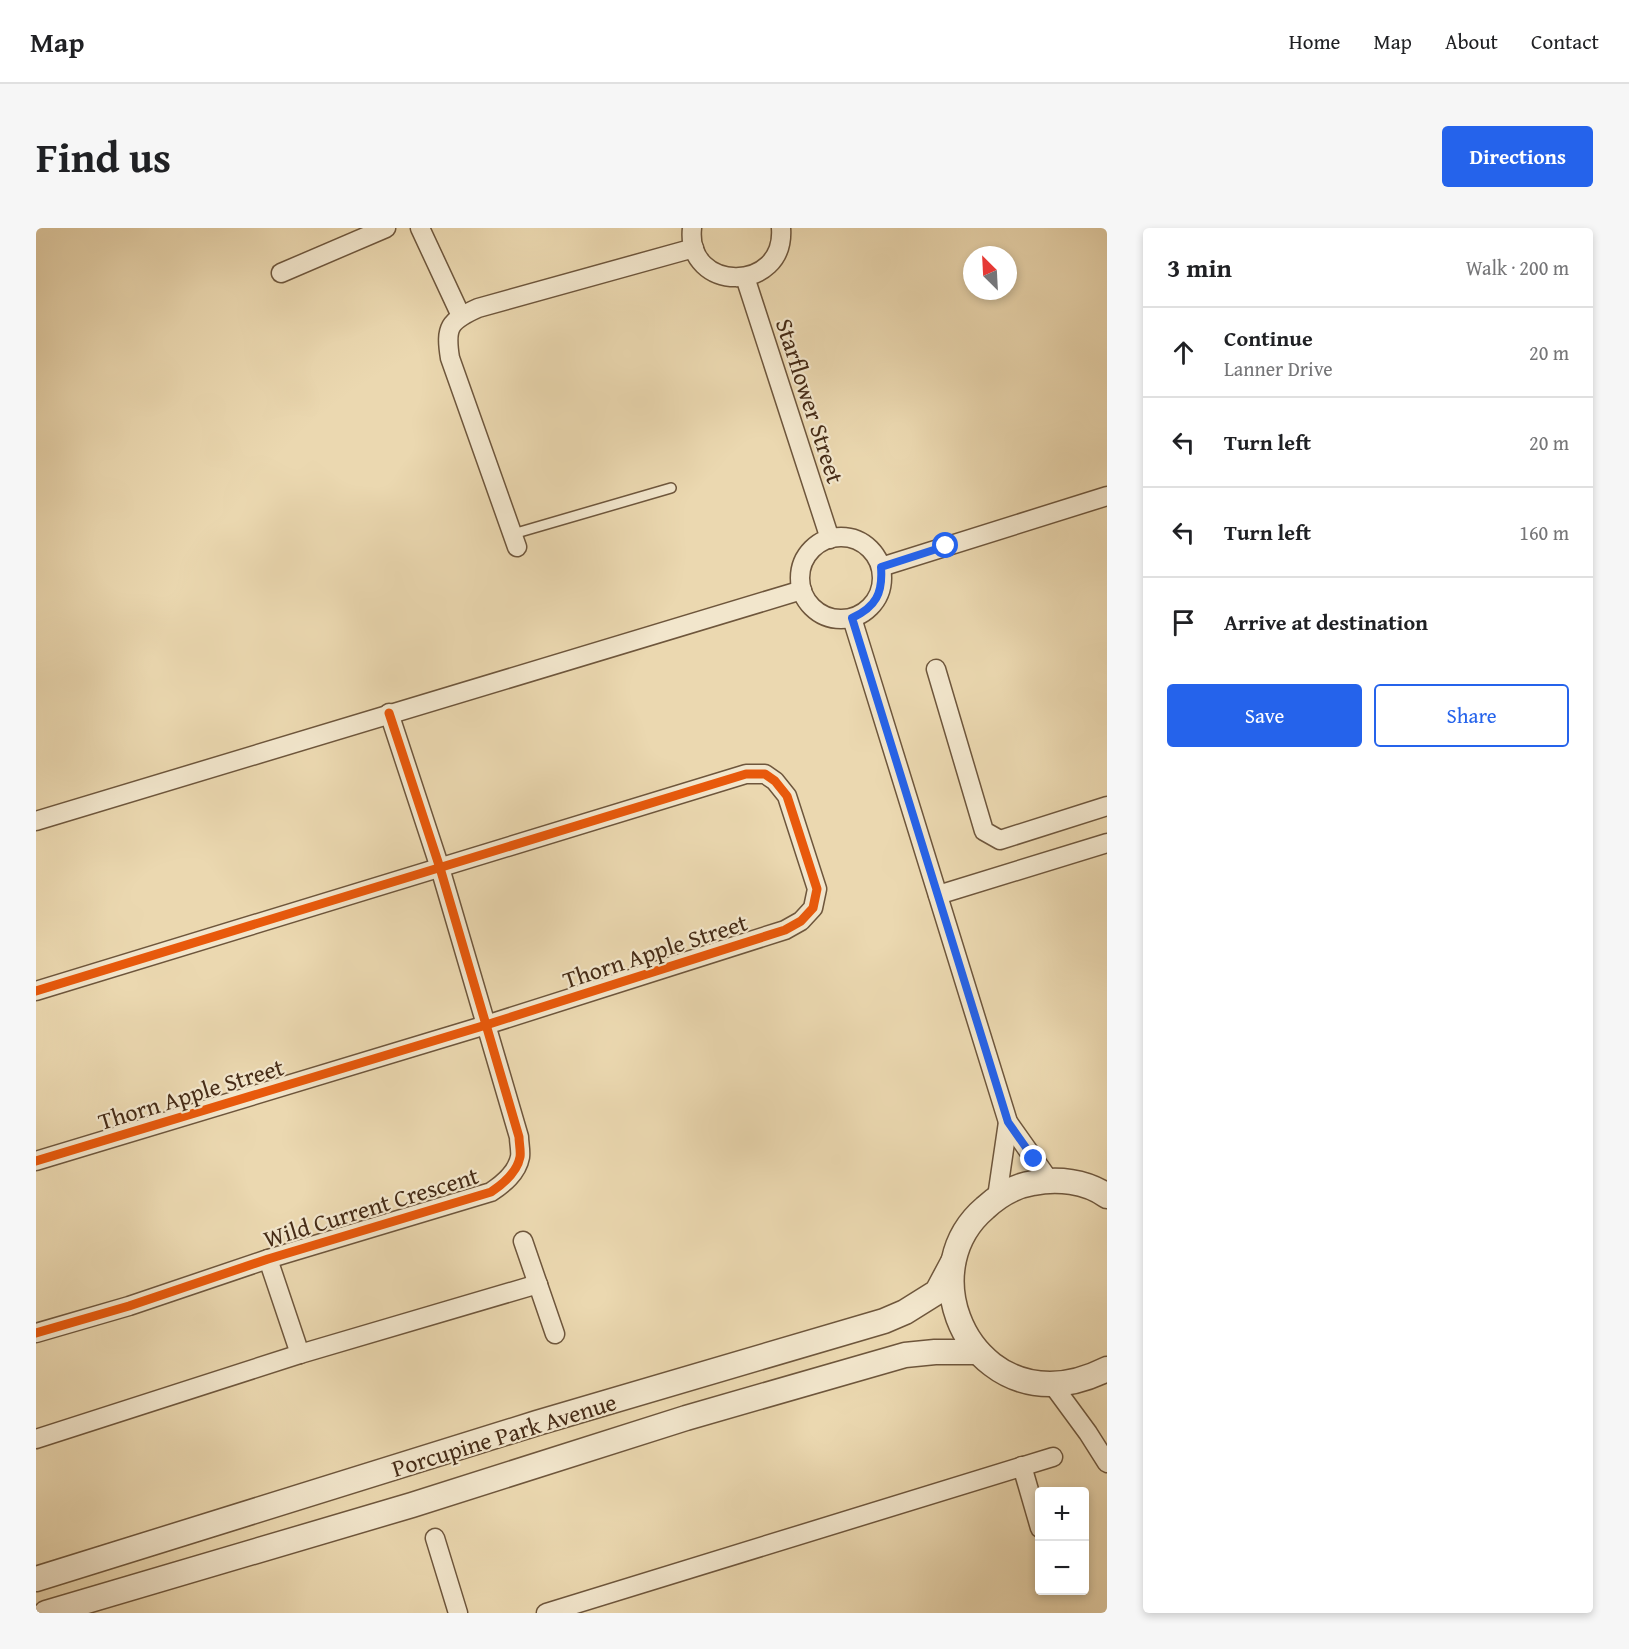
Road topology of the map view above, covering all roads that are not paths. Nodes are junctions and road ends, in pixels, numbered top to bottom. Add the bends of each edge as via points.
1 (386, 228) edge
2 (420, 228) edge
3 (692, 228) edge
4 (781, 228) edge
5 (694, 248) junction
6 (281, 273) dead end
7 (745, 277) junction
8 (461, 316) junction
9 (671, 488) dead end
10 (1107, 496) edge
11 (830, 539) junction
12 (515, 541) joint
13 (881, 567) junction
14 (802, 590) junction
15 (852, 618) junction
16 (936, 669) dead end
17 (389, 713) junction
18 (1107, 806) edge
19 (36, 821) edge
20 (1107, 843) edge
21 (440, 868) junction
22 (938, 895) junction
23 (36, 991) edge
24 (486, 1025) junction
25 (1008, 1122) junction
26 (36, 1161) edge
27 (1049, 1180) junction
28 (1107, 1196) edge
29 (997, 1197) junction
30 (523, 1241) dead end
31 (268, 1259) junction
32 (953, 1262) junction
33 (538, 1284) junction
34 (36, 1333) edge
35 (555, 1334) dead end
36 (978, 1352) junction
37 (300, 1354) junction
38 (1107, 1369) edge
39 (1052, 1384) junction
40 (36, 1439) edge
41 (1053, 1457) dead end
42 (1107, 1463) edge
43 (1022, 1466) junction
44 (1035, 1511) edge
45 (435, 1538) dead end
46 (36, 1579) edge
47 (603, 1605) edge
48 (46, 1613) edge
49 (458, 1613) edge
50 (546, 1613) edge

1 - 6 street
2 - 8 street
3 - 5 street
4 - 7 street via 780,243 768,266
5 - 7 street via 709,269 732,278
5 - 8 street
7 - 11 street, Starflower Street
8 - 12 street via 450,327 450,358
9 - 12 lane
10 - 13 street
11 - 13 street via 855,540 867,546
11 - 14 street via 818,544 802,564
13 - 15 street via 880,593 864,613
14 - 15 street via 816,611 839,620
14 - 17 street
15 - 22 street
16 - 18 street via 984,831 1000,840
17 - 19 street
17 - 21 street, Wild Current Crescent
20 - 22 street
21 - 23 street
21 - 24 street, Wild Current Crescent
21 - 24 street, Thorn Apple Street via 746,774 765,774 787,796 817,889 813,908 785,930
22 - 25 street
24 - 26 street, Thorn Apple Street
24 - 31 street, Wild Current Crescent via 519,1137 520,1158 505,1182 491,1192
25 - 27 street
25 - 29 street
27 - 28 street via 1076,1183
27 - 29 street via 1022,1185
29 - 32 street via 961,1237
30 - 33 street
31 - 34 street, Wild Current Crescent
31 - 37 street
32 - 36 street via 954,1311
32 - 46 street, Porcupine Park Avenue via 937,1292 884,1321 548,1420
33 - 35 street
33 - 37 street
36 - 39 street via 1012,1376
36 - 48 street, Porcupine Park Avenue via 905,1355
37 - 40 street
38 - 39 street via 1085,1379
39 - 42 street
41 - 43 street
43 - 44 street
43 - 47 street
45 - 49 street
47 - 50 street

